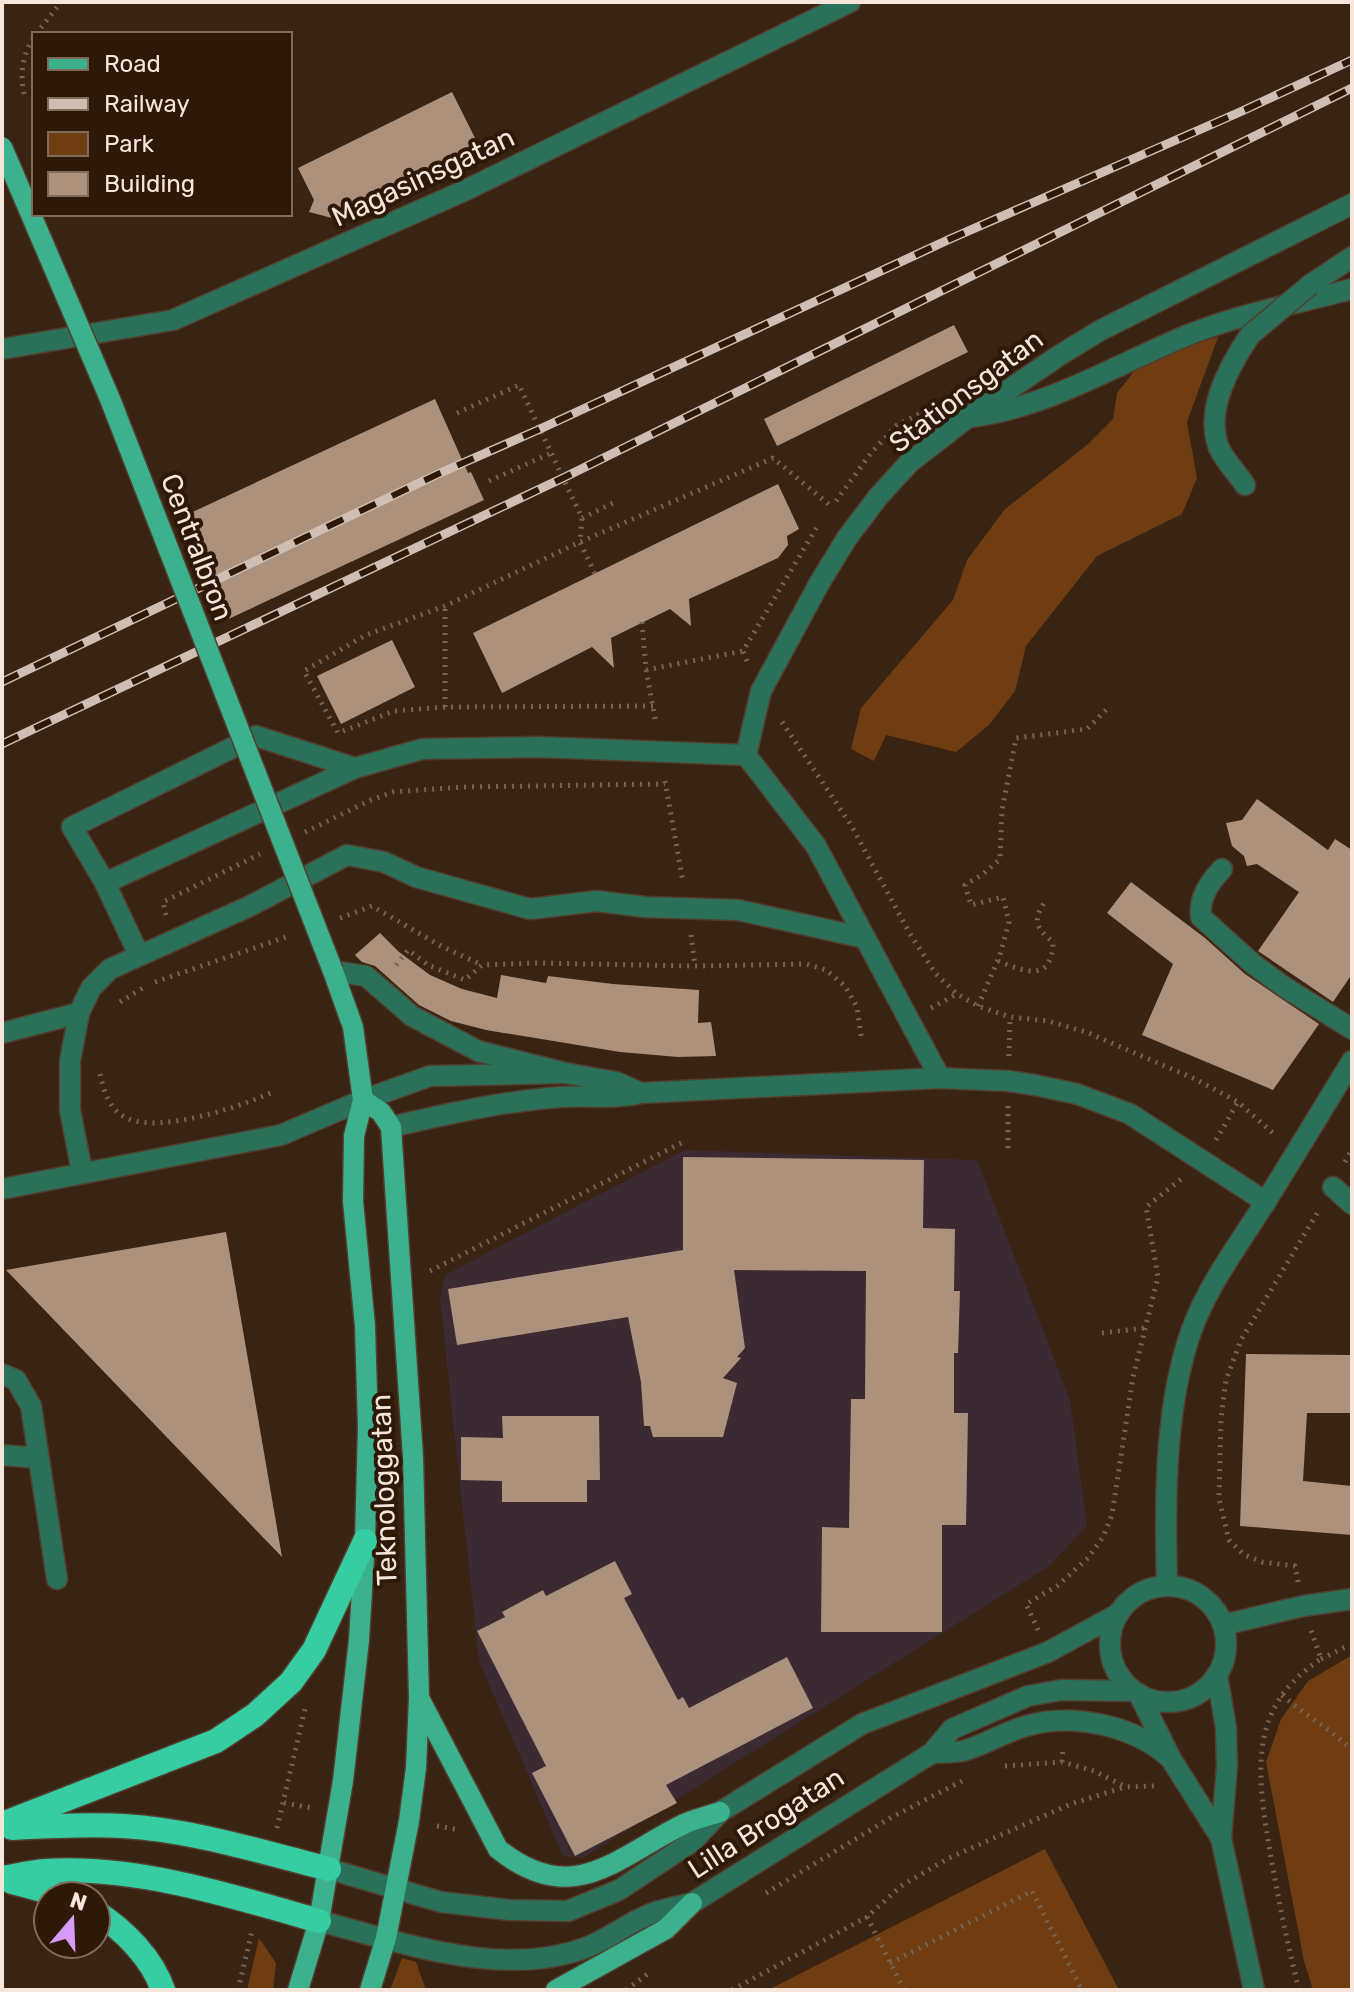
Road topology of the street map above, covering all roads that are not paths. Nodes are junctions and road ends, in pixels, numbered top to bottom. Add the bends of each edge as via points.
1 (850, 2) edge
2 (2, 147) edge
3 (1352, 204) edge
4 (1352, 257) edge
5 (1352, 289) edge
6 (2, 349) edge
7 (967, 418) junction
8 (1245, 485) dead end
9 (746, 755) junction
10 (355, 768) junction
11 (1222, 869) dead end
12 (105, 883) junction
13 (865, 938) junction
14 (139, 955) junction
15 (333, 971) junction
16 (79, 1013) junction
17 (1352, 1029) edge
18 (2, 1033) edge
19 (1352, 1061) edge
20 (565, 1073) junction
21 (940, 1078) junction
22 (641, 1093) junction
23 (363, 1100) junction
24 (391, 1127) junction
25 (82, 1172) junction
26 (1333, 1187) road end
27 (2, 1189) edge
28 (1266, 1202) junction
29 (1352, 1204) edge
30 (2, 1374) edge
31 (2, 1455) edge
32 (38, 1458) junction
33 (365, 1541) junction
34 (57, 1579) dead end
35 (1167, 1585) junction
36 (1352, 1599) edge
37 (1118, 1614) junction
38 (1223, 1625) junction
39 (1217, 1675) junction
40 (1136, 1693) junction
41 (419, 1698) junction
42 (932, 1753) junction
43 (1171, 1759) junction
44 (720, 1812) junction
45 (2, 1826) edge
46 (1221, 1838) junction
47 (329, 1869) junction
48 (2, 1879) edge
49 (32, 1887) edge
50 (395, 1888) junction
51 (692, 1903) junction
52 (319, 1921) junction
53 (112, 1922) edge
54 (386, 1938) junction
55 (163, 1990) edge
56 (298, 1990) edge
57 (370, 1990) edge
58 (556, 1990) edge
59 (1254, 1990) edge

1 - 6 street, Magasinsgatan via 466,190 173,320
2 - 15 main road, Centralbron, bridge via 110,399
3 - 7 street, Stationsgatan via 1101,330
4 - 8 street, bridge via 1250,335 1238,353 1223,386 1214,429 1220,449
5 - 7 street via 1193,333 1001,413
7 - 9 street, Stationsgatan via 909,463 847,538 761,691
9 - 10 street via 538,747 422,749
9 - 13 street via 816,846
10 - 12 street
10 - 12 street via 256,736 72,827
11 - 17 street via 1200,903 1201,917 1253,964
12 - 14 street
13 - 14 street via 738,910 597,901 530,909 347,855
13 - 21 street
14 - 16 street via 110,969 91,988
15 - 20 street via 366,976 412,1016 478,1051
15 - 23 main road, Teknologgatan via 353,1027
16 - 18 street
16 - 25 street via 70,1061 70,1110
19 - 28 street
20 - 22 street via 616,1082
20 - 23 street via 430,1076
21 - 22 street
21 - 28 street via 1035,1085 1130,1114
22 - 24 street via 618,1099 561,1097
23 - 24 main road
23 - 25 street via 281,1135
23 - 33 main road, Teknologgatan via 354,1136 353,1201 365,1326
24 - 41 main road, Teknologgatan via 413,1457
25 - 27 street
26 - 29 street
28 - 35 street via 1207,1290 1186,1345 1168,1466
30 - 32 street via 16,1380 31,1406
31 - 32 street
32 - 34 street
33 - 45 highway via 314,1650 291,1682 255,1715 216,1741
33 - 47 main road, Teknologgatan via 359,1640
35 - 37 street via 1135,1595
35 - 38 street via 1201,1596
36 - 38 street
37 - 40 street via 1110,1651 1120,1678
37 - 44 street, Lilla Brogatan via 1048,1652 862,1724
38 - 39 street via 1226,1651
39 - 40 street via 1200,1692 1179,1701 1155,1701
39 - 46 street via 1227,1766
40 - 42 street, Lilla Brogatan via 1061,1690 1028,1696 952,1729
40 - 43 street
41 - 44 main road via 498,1849 541,1874 600,1872 687,1823
41 - 50 main road, Teknologgatan via 416,1768
42 - 43 street via 961,1751 1029,1725 1064,1722 1110,1725 1155,1744
42 - 51 street, Lilla Brogatan
43 - 46 street
44 - 50 street, Lilla Brogatan via 693,1841 619,1890 568,1911 454,1904
45 - 47 highway via 126,1826
46 - 59 street
47 - 50 street, Lilla Brogatan
47 - 52 main road, Teknologgatan
48 - 49 highway
48 - 52 highway via 45,1871 123,1874
50 - 54 main road, Teknologgatan
51 - 54 street, Lilla Brogatan via 655,1912 585,1948 551,1956 469,1957
51 - 58 main road via 666,1929
52 - 54 street, Lilla Brogatan
52 - 56 main road, Teknologgatan
53 - 55 highway
54 - 57 main road, Teknologgatan

